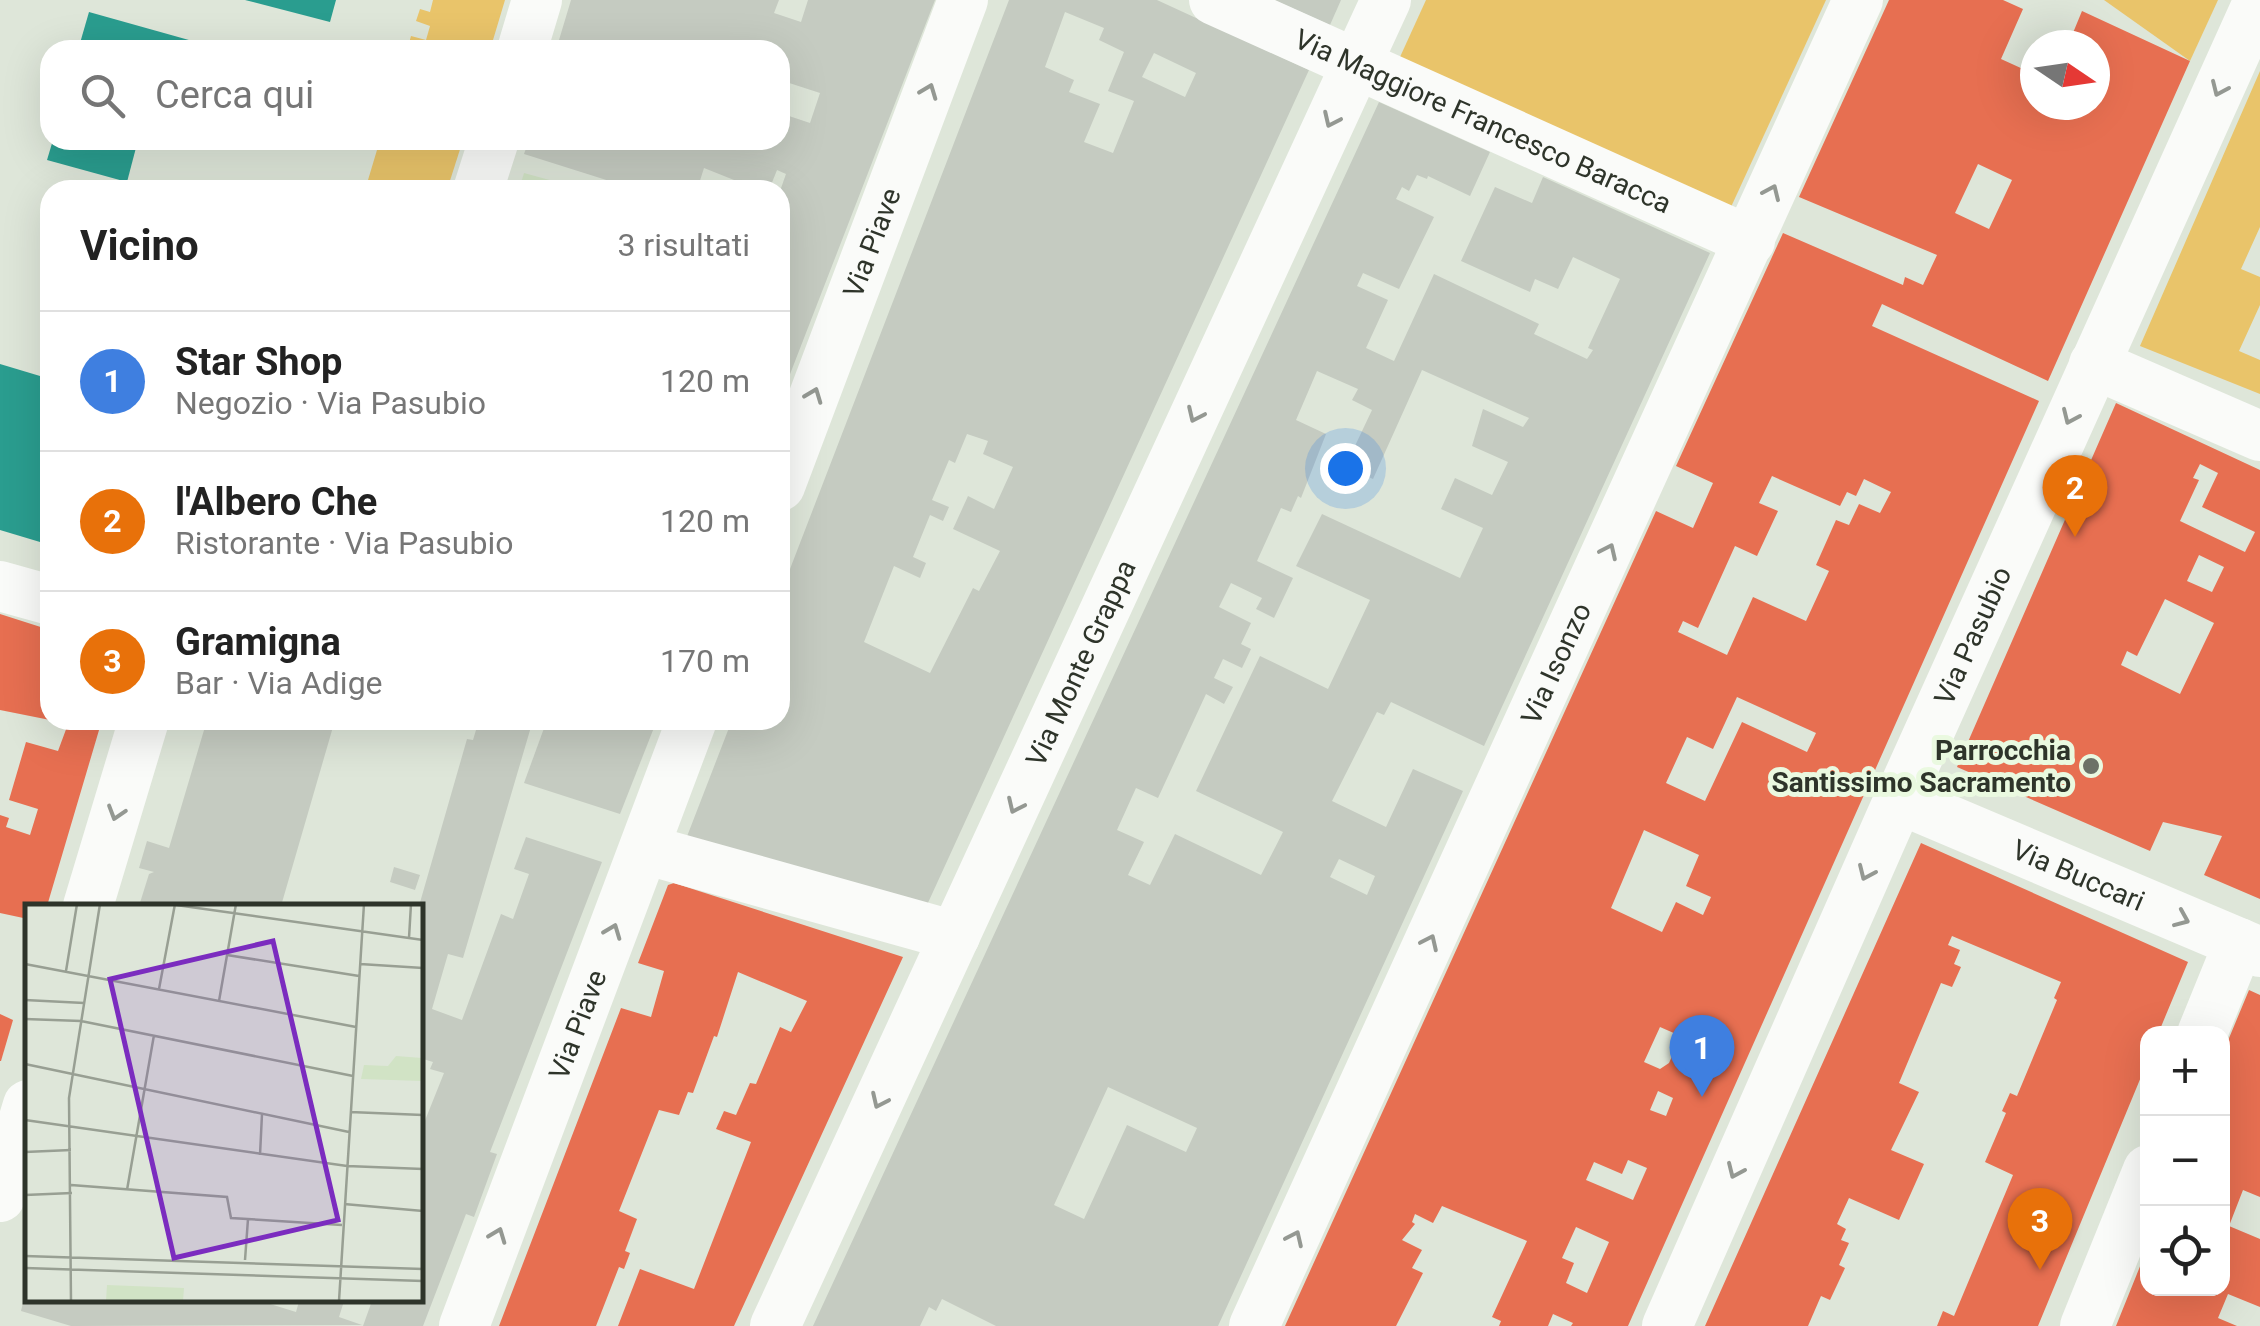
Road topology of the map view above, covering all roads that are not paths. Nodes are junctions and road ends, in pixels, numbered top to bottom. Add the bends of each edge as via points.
1 (537, 0) edge
2 (963, 0) edge
3 (1214, 0) edge
4 (1386, 0) edge
5 (1858, 0) edge
6 (2259, 0) edge
7 (525, 40) edge
8 (1357, 63) junction
9 (491, 150) edge
10 (481, 180) edge
11 (1750, 241) junction
12 (2094, 364) junction
13 (2260, 436) edge
14 (790, 459) edge
15 (0, 586) edge
16 (40, 597) edge
17 (141, 730) edge
18 (688, 730) edge
19 (1899, 799) junction
20 (644, 848) junction
21 (89, 904) edge
22 (955, 936) junction
23 (2249, 948) edge
24 (2206, 1026) edge
25 (25, 1115) edge
26 (2140, 1190) edge
27 (0, 1196) edge
28 (464, 1326) edge
29 (775, 1326) edge
30 (1254, 1326) edge
31 (1667, 1326) edge
32 (2085, 1326) edge

1 - 7 street
14 -> 2 street, Via Piave
3 - 8 street, Via Maggiore Francesco Baracca
4 - 8 street, Via Monte Grappa
11 -> 5 street, Via Isonzo
6 -> 12 street, Via Pasubio
8 - 11 street, Via Maggiore Francesco Baracca
8 -> 22 street, Via Monte Grappa
9 - 10 street
30 -> 11 street, Via Isonzo
12 - 13 street
12 -> 19 street, Via Pasubio
15 - 16 street
17 -> 21 street
18 - 20 street, Via Piave
19 -> 23 street, Via Buccari
19 -> 31 street, Via Pasubio
20 - 22 street
28 -> 20 street, Via Piave
22 -> 29 street, Via Monte Grappa
23 - 24 street
25 - 27 street
26 - 32 street

